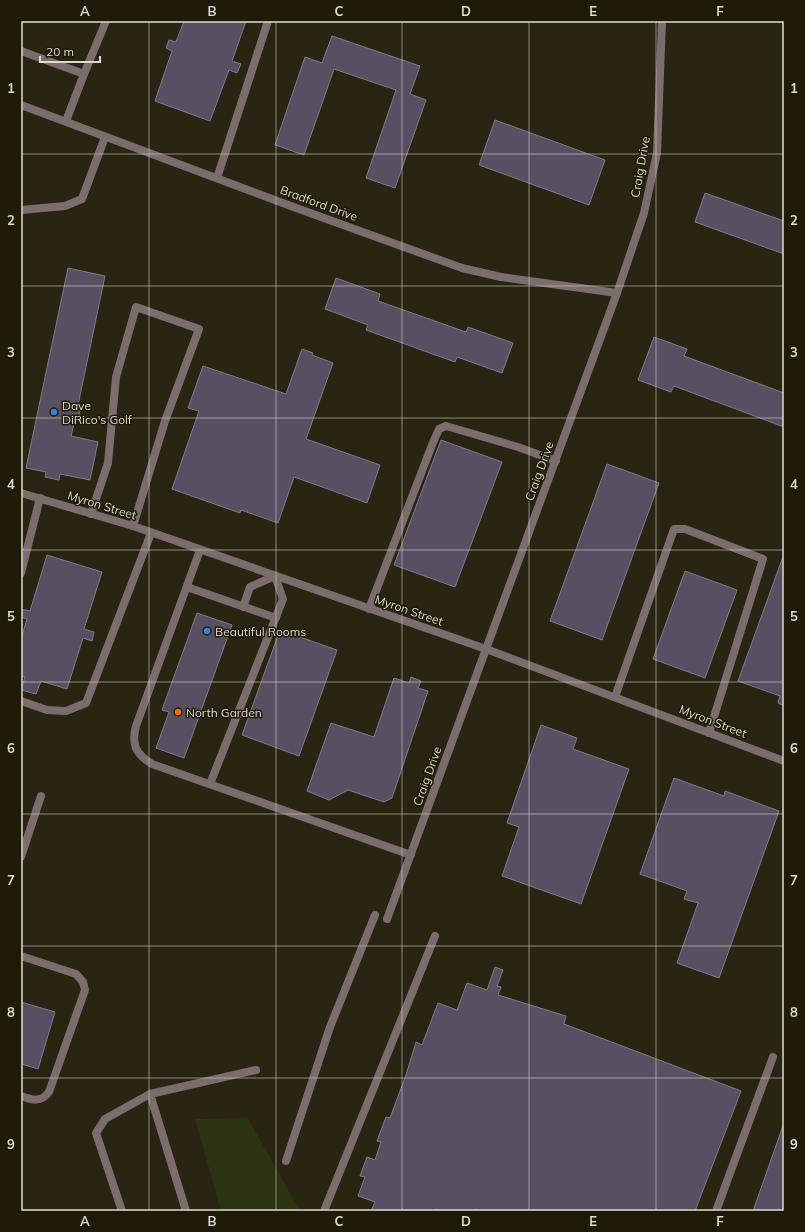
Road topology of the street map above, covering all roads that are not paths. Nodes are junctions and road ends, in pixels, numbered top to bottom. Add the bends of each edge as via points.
1 (106, 21) edge
2 (268, 21) edge
3 (662, 21) edge
4 (21, 50) edge
5 (84, 74) junction
6 (21, 105) edge
7 (66, 121) junction
8 (105, 137) junction
9 (217, 178) junction
10 (21, 210) edge
11 (617, 293) junction
12 (556, 460) junction
13 (21, 493) edge
14 (40, 498) junction
15 (91, 514) junction
16 (133, 526) junction
17 (152, 533) junction
18 (200, 550) junction
19 (21, 573) edge
20 (275, 576) junction
21 (187, 587) junction
22 (243, 607) junction
23 (369, 608) junction
24 (276, 618) junction
25 (486, 649) junction
26 (615, 697) junction
27 (21, 701) edge
28 (709, 733) junction
29 (784, 761) edge
30 (210, 784) junction
31 (41, 796) dead end
32 (411, 855) junction
33 (21, 857) edge
34 (375, 915) dead end
35 (387, 919) dead end
36 (434, 936) dead end
37 (21, 956) edge
38 (774, 1057) dead end
39 (256, 1070) dead end
40 (150, 1094) junction
41 (21, 1096) edge
42 (286, 1161) dead end
43 (122, 1211) edge
44 (186, 1211) edge
45 (324, 1211) edge
46 (716, 1211) edge

1 - 5 street
2 - 9 street
3 - 11 street, Craig Drive via 657,153 644,213
4 - 5 street
5 - 7 street
6 - 7 street, Bradford Drive
7 - 8 street, Bradford Drive
8 - 9 street, Bradford Drive
8 - 10 street via 82,199 65,206
9 - 11 street, Bradford Drive via 462,268 501,277
11 - 12 street, Craig Drive
12 - 23 street via 446,426 439,429
12 - 25 street, Craig Drive
13 - 14 street, Myron Street
14 - 15 street, Myron Street
14 - 19 street
15 - 16 street, Myron Street
15 - 16 street via 108,463 116,377 136,307 199,329 165,422
16 - 17 street, Myron Street
17 - 18 street, Myron Street
17 - 27 street via 86,703 66,711 47,710
18 - 20 street, Myron Street
18 - 21 street
20 - 22 street via 250,586
20 - 23 street, Myron Street
20 - 24 street via 283,598
21 - 22 street
21 - 30 street via 134,736 142,758 152,764
22 - 24 street
23 - 25 street, Myron Street
24 - 30 street
25 - 26 street, Myron Street
25 - 32 street, Craig Drive
26 - 28 street, Myron Street
26 - 28 street via 674,529 685,530 763,559
28 - 29 street, Myron Street
30 - 32 street
31 - 33 street
32 - 35 street, Craig Drive
34 - 42 street via 330,1027
36 - 45 street
37 - 41 street via 76,974 83,982 85,990 49,1092 45,1098 38,1100
38 - 46 street
39 - 40 street
40 - 43 street via 105,1119 96,1133
40 - 44 street

